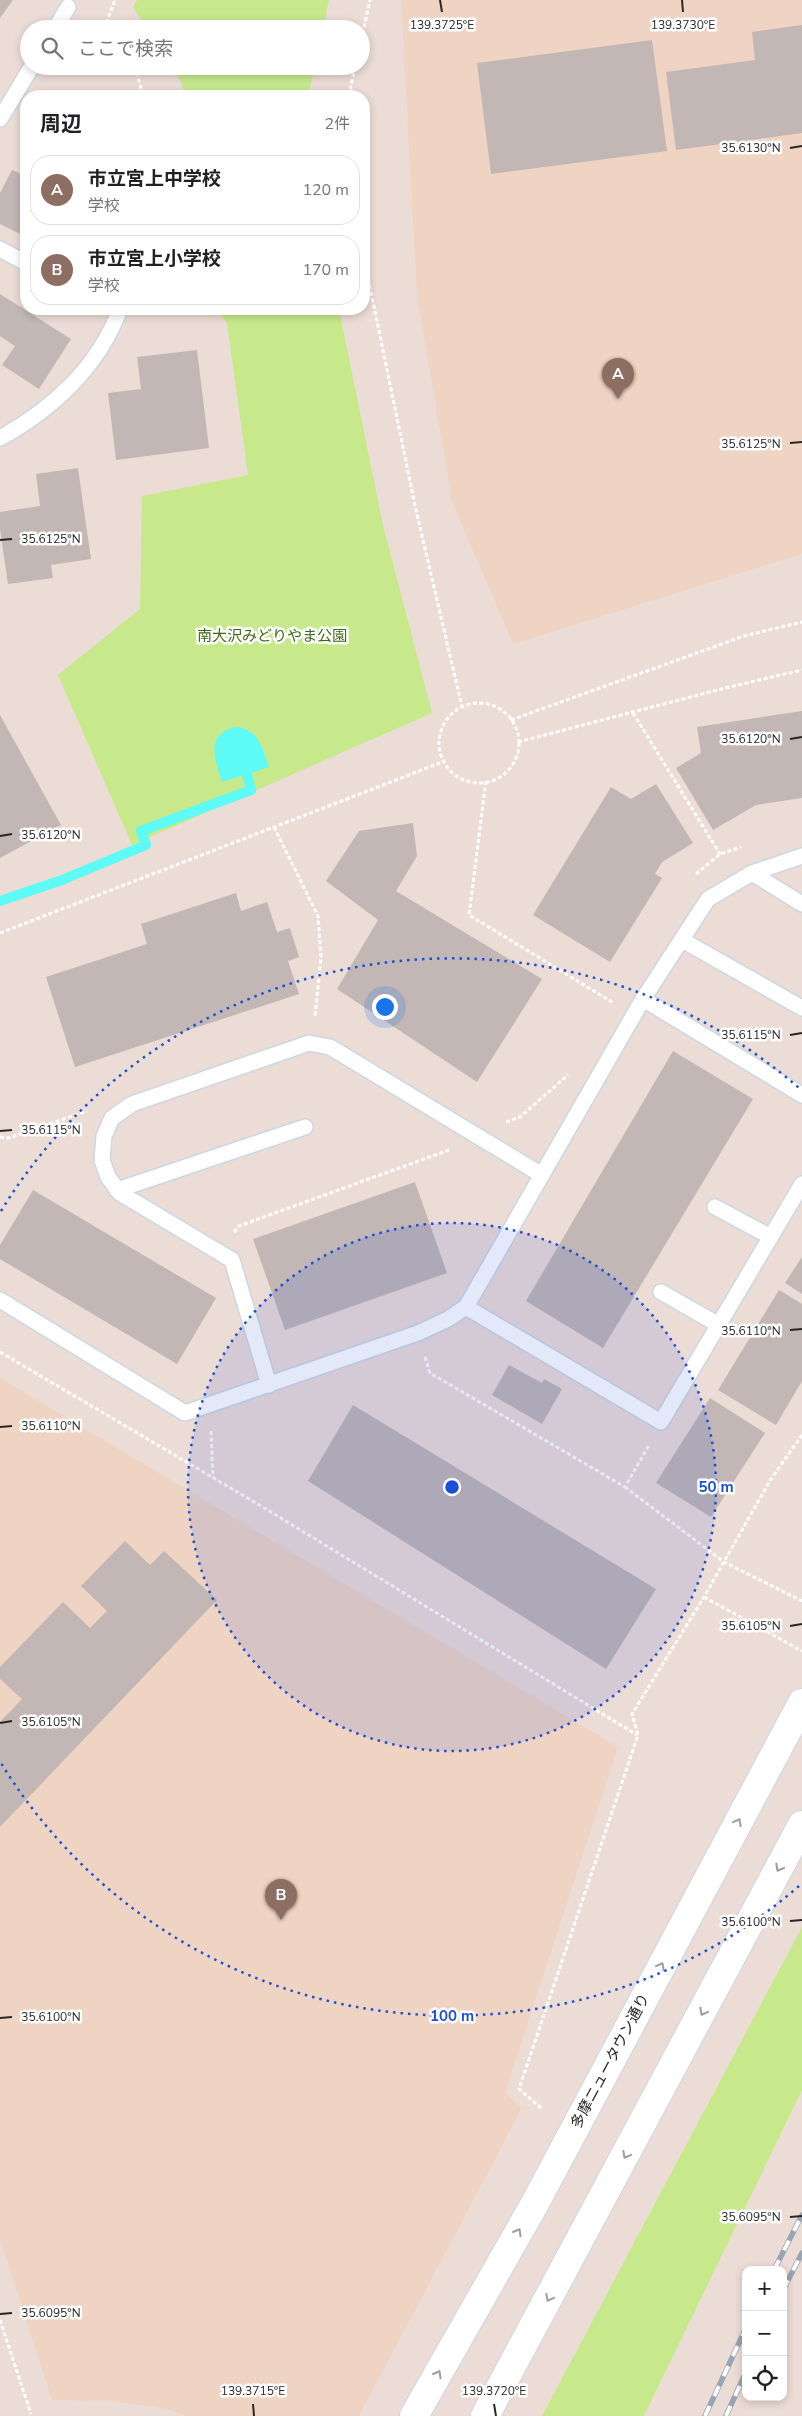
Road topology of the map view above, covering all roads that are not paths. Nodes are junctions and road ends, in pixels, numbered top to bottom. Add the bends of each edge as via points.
1 (68, 7) dead end
2 (60, 20) edge
3 (27, 75) edge
4 (0, 119) edge
5 (0, 249) edge
6 (20, 260) edge
7 (115, 315) edge
8 (0, 438) edge
9 (802, 856) edge
10 (752, 873) junction
11 (802, 904) edge
12 (682, 940) junction
13 (643, 999) junction
14 (802, 1008) edge
15 (802, 1095) edge
16 (305, 1126) dead end
17 (542, 1175) junction
18 (802, 1184) edge
19 (117, 1190) junction
20 (715, 1207) dead end
21 (770, 1237) junction
22 (661, 1292) dead end
23 (0, 1300) edge
24 (466, 1307) junction
25 (719, 1325) junction
26 (269, 1385) junction
27 (802, 1703) edge
28 (802, 1826) edge
29 (414, 2416) edge
30 (486, 2416) edge

1 - 2 lane
3 - 4 lane
5 - 6 lane
7 - 8 lane via 107,337 79,379 18,429
9 - 10 lane
10 - 11 lane
10 - 12 lane via 708,899
12 - 13 lane
12 - 14 lane
13 - 15 lane
13 - 17 lane
16 - 19 lane
17 - 19 lane via 330,1047 312,1043 132,1104 112,1118 104,1136 102,1160
17 - 24 lane
18 - 21 lane
19 - 26 lane via 232,1260
20 - 21 lane
21 - 25 lane
22 - 25 lane
23 - 26 lane via 185,1413
24 - 25 lane via 661,1422
24 - 26 lane via 418,1333
29 -> 27 main road, 多摩ニュータウン通り via 534,2205
28 -> 30 main road

